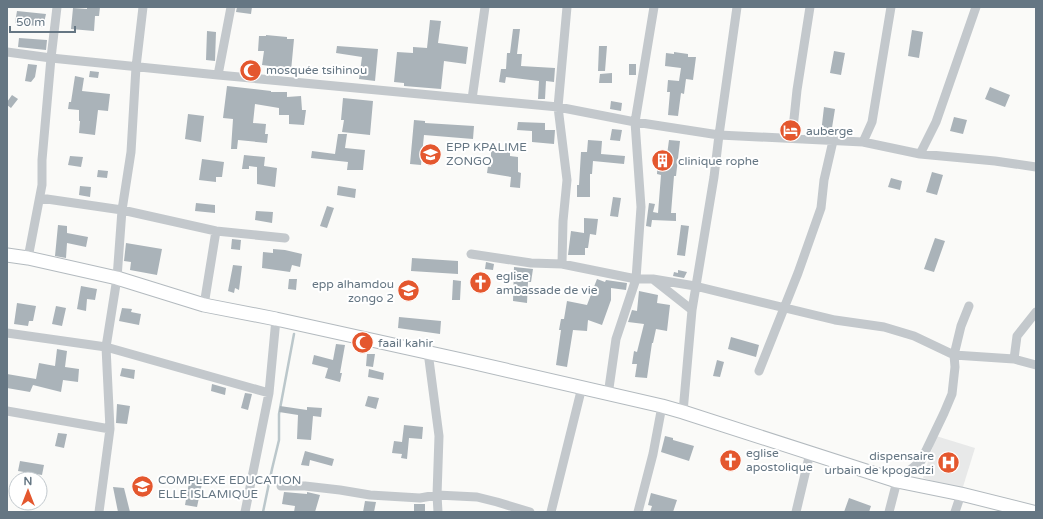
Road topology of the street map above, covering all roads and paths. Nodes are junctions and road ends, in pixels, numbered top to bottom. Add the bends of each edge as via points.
1 (57, 7) edge
2 (143, 7) edge
3 (231, 7) edge
4 (485, 7) edge
5 (566, 7) edge
6 (654, 7) edge
7 (737, 7) edge
8 (810, 7) edge
9 (891, 7) edge
10 (976, 7) edge
11 (7, 52) edge
12 (51, 58) junction
13 (136, 67) junction
14 (218, 75) junction
15 (472, 99) junction
16 (558, 107) junction
17 (636, 122) junction
18 (719, 135) junction
19 (792, 138) junction
20 (833, 141) junction
21 (863, 142) junction
22 (920, 154) junction
23 (1036, 167) edge
24 (40, 198) junction
25 (122, 210) junction
26 (216, 231) junction
27 (285, 238) dead end
28 (471, 254) dead end
29 (7, 255) edge
30 (28, 258) junction
31 (562, 264) junction
32 (117, 278) junction
33 (636, 279) junction
34 (653, 279) junction
35 (695, 286) junction
36 (204, 305) junction
37 (969, 306) dead end
38 (784, 307) junction
39 (692, 310) junction
40 (1036, 312) edge
41 (276, 319) junction
42 (7, 333) edge
43 (106, 347) junction
44 (428, 352) junction
45 (954, 355) junction
46 (1014, 359) junction
47 (1036, 365) edge
48 (759, 371) dead end
49 (582, 387) junction
50 (269, 393) junction
51 (608, 394) junction
52 (662, 406) junction
53 (7, 411) edge
54 (683, 412) junction
55 (110, 429) junction
56 (810, 453) junction
57 (897, 481) junction
58 (281, 486) dead end
59 (961, 494) junction
60 (437, 495) junction
61 (99, 512) edge
62 (245, 512) edge
63 (438, 512) edge
64 (530, 512) edge
65 (551, 512) edge
66 (638, 512) edge
67 (796, 512) edge
68 (889, 512) edge
69 (956, 512) edge
70 (1032, 512) edge

1 - 12 street
2 - 13 street
3 - 14 street
4 - 15 street
5 - 16 street
6 - 17 street
7 - 18 street
8 - 19 street
9 - 21 street via 872,122
10 - 22 street via 936,122
11 - 12 street
12 - 13 street
12 - 24 street
13 - 14 street
13 - 25 street via 131,152
14 - 15 street
15 - 16 street
16 - 17 street
16 - 31 street via 567,180
17 - 18 street
17 - 33 street via 641,207
18 - 19 street
18 - 35 street
19 - 20 street
20 - 21 street
20 - 38 street via 821,208
21 - 22 street
22 - 23 street
24 - 25 street
24 - 30 street
25 - 26 street
25 - 32 street
26 - 27 street
26 - 36 street
28 - 31 street
29 - 30 street
30 - 32 street
31 - 33 street
32 - 36 street
32 - 43 street
33 - 34 street
33 - 51 street via 616,339
34 - 35 street
34 - 39 street
35 - 38 street
35 - 39 street
36 - 41 street
37 - 45 street
38 - 45 street via 835,320 884,327 914,336
38 - 48 street
39 - 54 street
40 - 46 street via 1017,336
41 - 44 street
41 - 50 street
42 - 43 street
43 - 50 street
43 - 55 street
44 - 49 street
44 - 60 street via 439,436
45 - 46 street
45 - 57 street via 952,394 944,412 921,461
46 - 47 street
49 - 51 street
49 - 65 street
50 - 62 street
51 - 52 street
52 - 54 street
52 - 66 street
53 - 55 street
54 - 56 street
55 - 61 street
56 - 57 street
56 - 67 street
57 - 59 street
57 - 68 street
58 - 60 street via 305,486 370,495 420,498
59 - 69 street
59 - 70 street
60 - 63 street
60 - 64 street via 477,497

